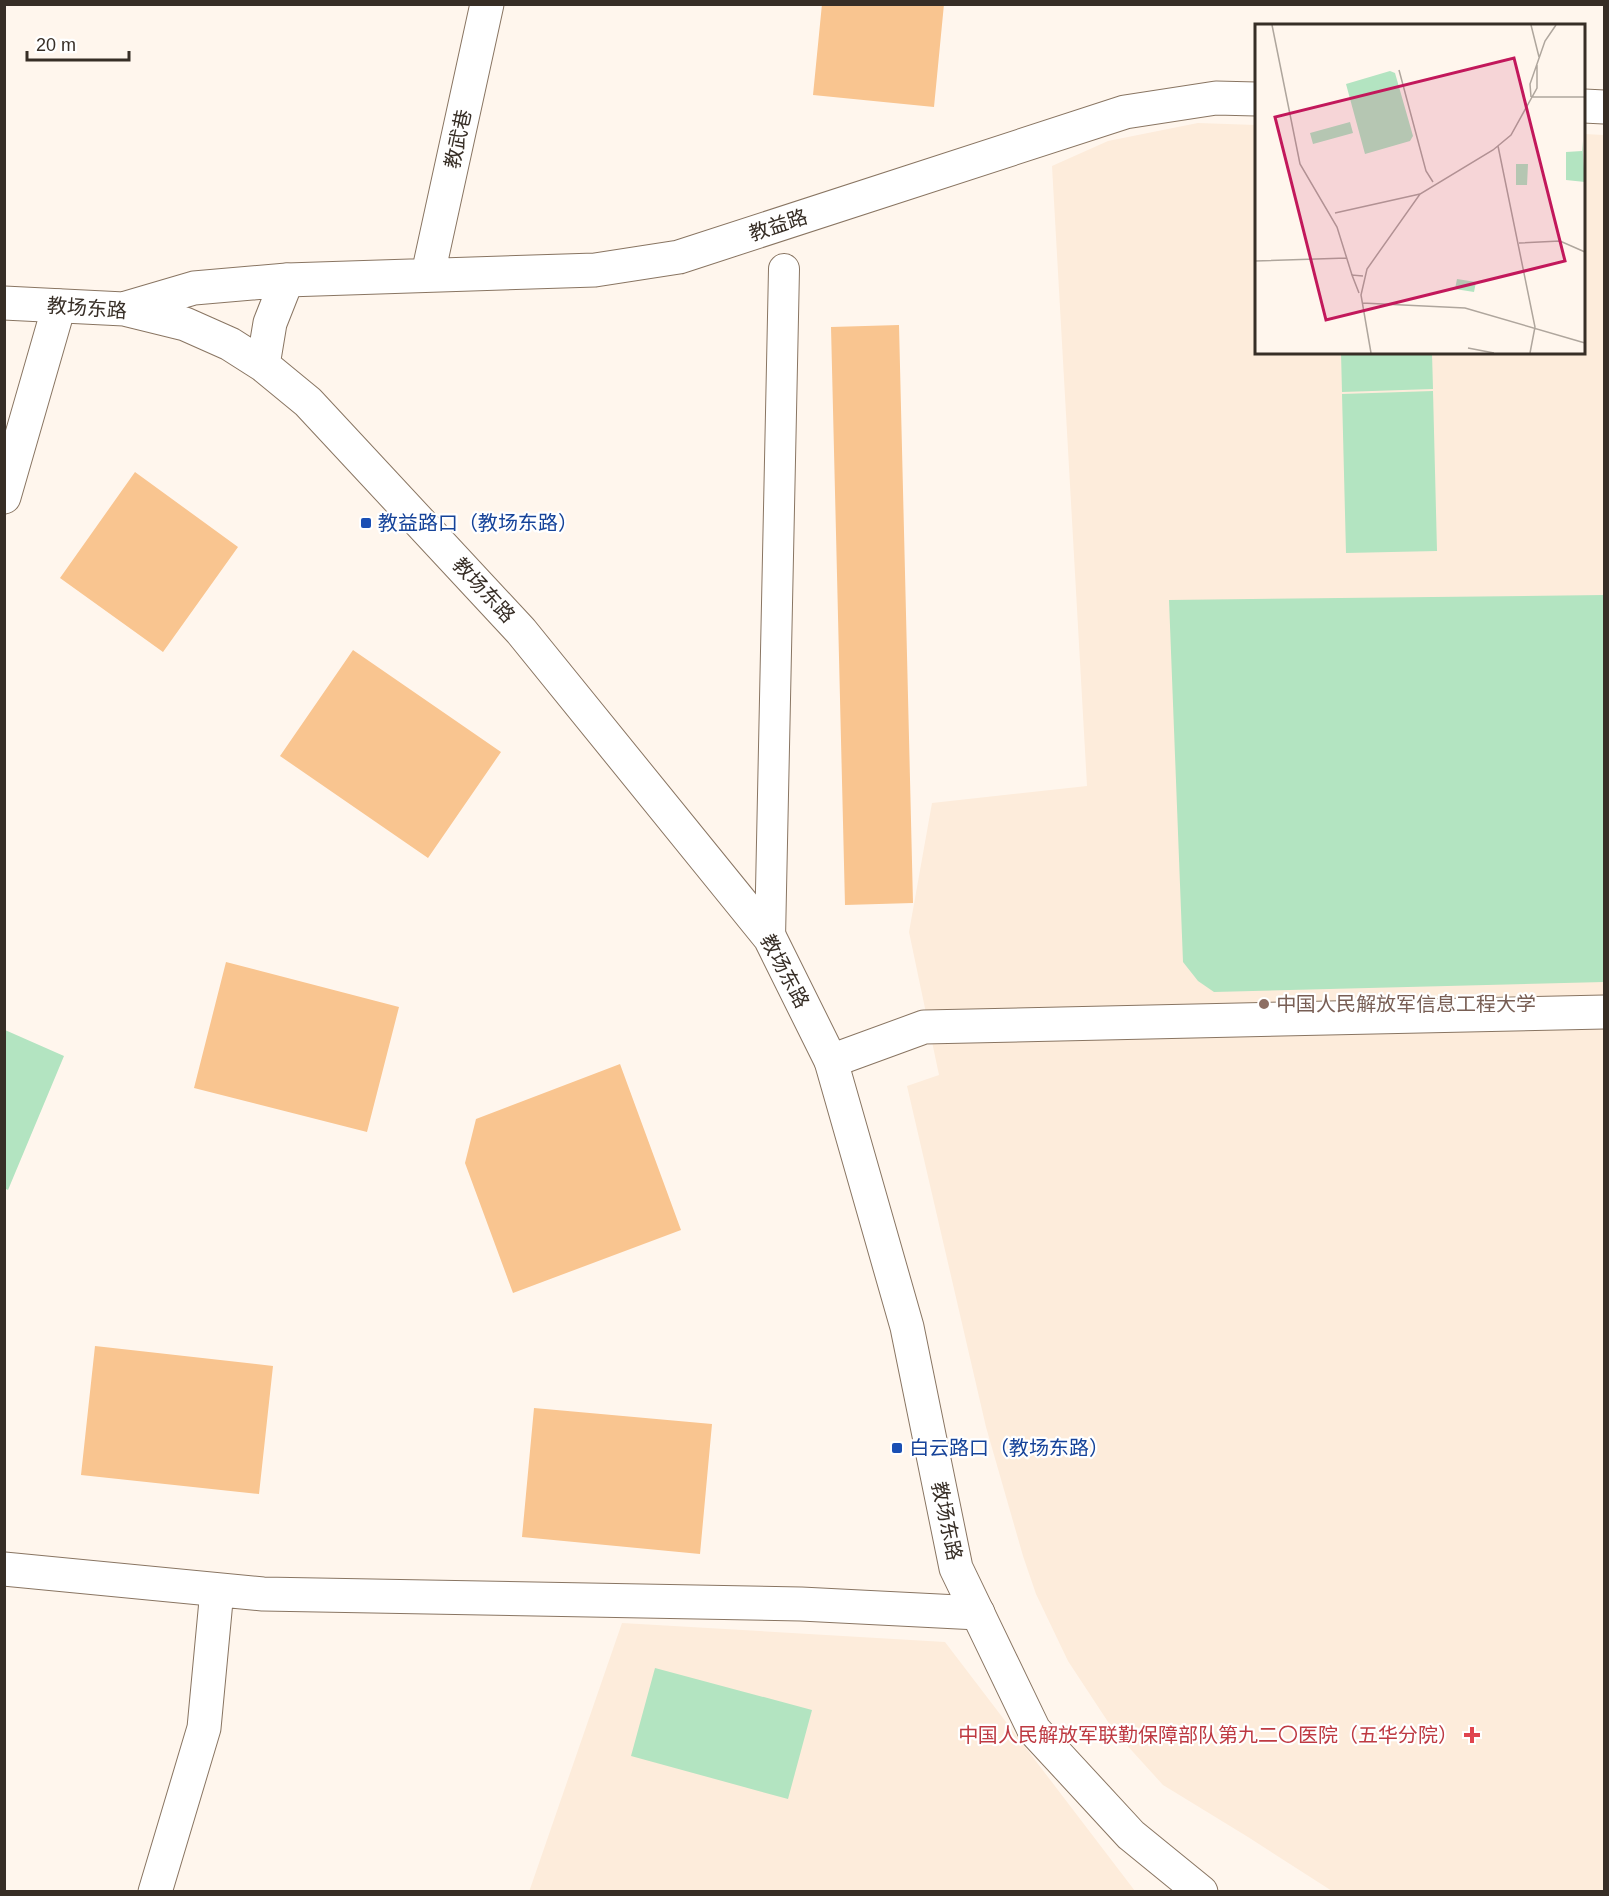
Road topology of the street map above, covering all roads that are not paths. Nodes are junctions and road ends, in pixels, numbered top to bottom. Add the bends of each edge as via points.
1 (487, 4) edge
2 (1255, 99) edge
3 (1585, 106) edge
4 (1605, 107) edge
5 (784, 269) dead end
6 (428, 274) junction
7 (287, 280) junction
8 (4, 303) edge
9 (59, 306) junction
10 (124, 309) junction
11 (263, 365) junction
12 (4, 497) edge
13 (770, 938) junction
14 (1605, 1012) edge
15 (831, 1061) junction
16 (4, 1569) edge
17 (217, 1590) junction
18 (978, 1613) junction
19 (155, 1892) edge
20 (1201, 1892) edge

1 - 6 street, 教武巷
2 - 6 street, 教益路 via 1216,98 1125,112 680,257 595,270
3 - 4 street
5 - 13 street
6 - 7 street, 教益路
7 - 10 street, 教益路 via 194,288
7 - 11 street via 270,323
8 - 9 street, 教场东路
9 - 10 street, 教场东路
9 - 12 street
10 - 11 street, 教场东路 via 185,324 230,344
11 - 13 street, 教场东路 via 308,402 521,631
13 - 15 street, 教场东路
14 - 15 street via 924,1027
15 - 18 street, 教场东路 via 907,1327 956,1568
16 - 17 street
17 - 18 street via 801,1604
17 - 19 street via 204,1728
18 - 20 street, 教场东路 via 1034,1730 1131,1835

